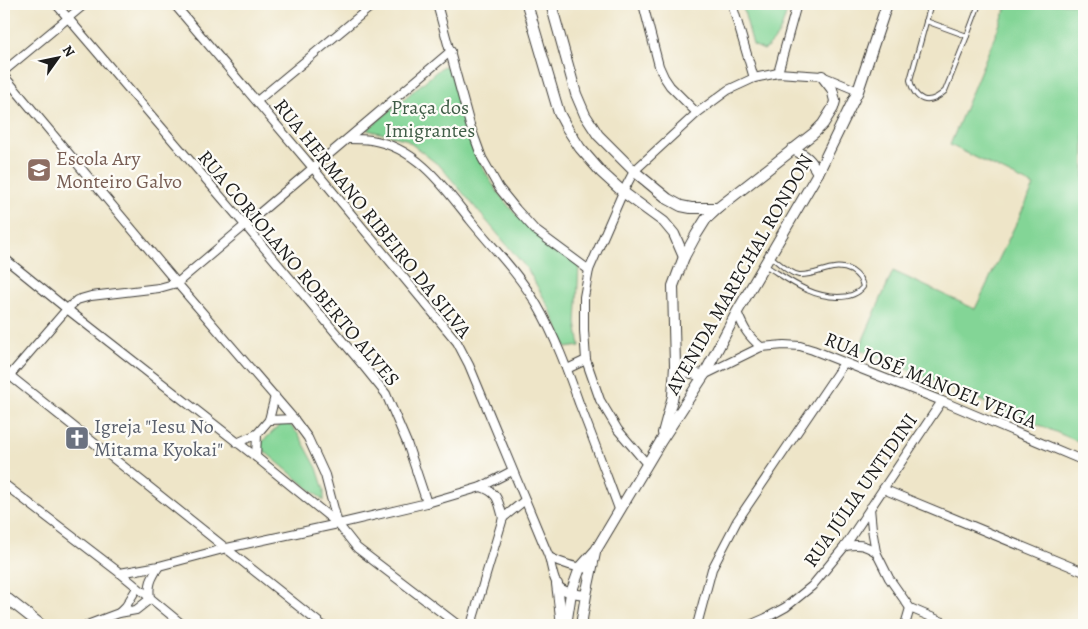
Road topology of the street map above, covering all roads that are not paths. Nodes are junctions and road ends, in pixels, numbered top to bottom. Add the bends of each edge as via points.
1 (56, 4) edge
2 (85, 4) edge
3 (174, 4) edge
4 (374, 4) edge
5 (437, 4) edge
6 (527, 4) edge
7 (551, 4) edge
8 (643, 4) edge
9 (732, 4) edge
10 (797, 4) edge
11 (886, 4) edge
12 (931, 4) edge
13 (979, 4) edge
14 (68, 18) junction
15 (926, 21) junction
16 (967, 36) junction
17 (451, 51) junction
18 (4, 71) edge
19 (778, 73) junction
20 (4, 76) edge
21 (822, 76) junction
22 (754, 78) junction
23 (856, 96) junction
24 (256, 101) junction
25 (697, 113) junction
26 (348, 139) junction
27 (792, 149) junction
28 (312, 168) junction
29 (634, 171) junction
30 (818, 173) junction
31 (623, 192) junction
32 (718, 208) junction
33 (245, 225) junction
34 (770, 256) junction
35 (684, 257) junction
36 (4, 258) edge
37 (764, 266) junction
38 (589, 270) junction
39 (177, 283) junction
40 (67, 310) junction
41 (738, 312) junction
42 (761, 347) junction
43 (586, 360) junction
44 (844, 362) junction
45 (675, 366) junction
46 (567, 369) junction
47 (704, 375) junction
48 (5, 376) edge
49 (275, 396) junction
50 (942, 400) junction
51 (294, 419) junction
52 (269, 420) junction
53 (257, 434) junction
54 (661, 441) junction
55 (237, 442) junction
56 (256, 457) junction
57 (1084, 461) edge
58 (647, 464) junction
59 (512, 471) junction
60 (4, 484) edge
61 (481, 487) junction
62 (884, 489) junction
63 (525, 500) junction
64 (427, 503) junction
65 (870, 508) junction
66 (620, 509) junction
67 (503, 518) junction
68 (338, 524) junction
69 (845, 546) junction
70 (227, 548) junction
71 (876, 552) junction
72 (549, 557) junction
73 (159, 566) junction
74 (586, 569) junction
75 (1084, 572) edge
76 (120, 573) junction
77 (557, 584) junction
78 (137, 588) junction
79 (571, 593) junction
80 (586, 595) junction
81 (4, 596) edge
82 (150, 599) junction
83 (910, 608) junction
84 (119, 614) junction
85 (41, 625) edge
86 (87, 625) edge
87 (183, 625) edge
88 (322, 625) edge
89 (458, 625) edge
90 (472, 625) edge
91 (562, 625) edge
92 (566, 625) edge
93 (580, 625) edge
94 (697, 625) edge
95 (750, 625) edge
96 (905, 625) edge
97 (950, 625) edge

1 - 14 street, RUA CORIOLANO ROBERTO ALVES
2 - 14 street
3 - 24 street, RUA HERMANO RIBEIRO DA SILVA
4 - 24 street
5 - 17 street
6 - 31 street via 559,112 567,128 580,148
7 - 29 street via 585,116 598,135
8 - 25 street via 659,66 670,86
9 - 22 street
10 - 19 street
11 - 23 street, AVENIDA MARECHAL RONDON
12 - 15 lane
13 - 16 lane
14 - 18 street
14 - 33 street, RUA CORIOLANO ROBERTO ALVES
15 - 16 lane
15 - 16 lane via 910,80 918,98 933,100 945,91
17 - 26 street
17 - 38 street via 470,125 482,158 499,188 535,230
19 - 21 street
19 - 22 street
20 - 39 street
21 - 23 street via 845,86
21 - 27 street via 832,89 833,108 818,129
22 - 25 street via 728,90
23 - 30 street, AVENIDA MARECHAL RONDON
24 - 28 street, RUA HERMANO RIBEIRO DA SILVA
25 - 29 street
26 - 28 street
26 - 46 street via 371,140 394,147 415,158 430,172 498,252 536,304
27 - 30 street via 811,161
27 - 32 street
28 - 33 street
28 - 59 street, RUA HERMANO RIBEIRO DA SILVA via 456,342 469,365
29 - 31 street
29 - 32 street via 681,206
30 - 34 street, AVENIDA MARECHAL RONDON
31 - 35 street via 664,222 674,234
31 - 38 street
32 - 35 street via 706,219
33 - 39 street
33 - 64 street, RUA CORIOLANO ROBERTO ALVES via 386,394
34 - 37 street, AVENIDA MARECHAL RONDON
34 - 37 lane via 792,273 800,275 844,268 854,272 863,286 855,294 830,297 802,288
35 - 45 street via 673,286
36 - 40 street
37 - 41 street, AVENIDA MARECHAL RONDON
38 - 43 street via 584,297
39 - 40 street via 91,296 77,300
39 - 49 street
40 - 48 street
40 - 55 street
41 - 42 street via 743,327
41 - 47 street, AVENIDA MARECHAL RONDON
42 - 44 street, RUA JOSÉ MANOEL VEIGA via 800,346
42 - 47 street, RUA JOSÉ MANOEL VEIGA
43 - 46 street
43 - 58 street via 600,400 618,430
44 - 50 street, RUA JOSÉ MANOEL VEIGA
44 - 94 street via 737,521 712,569
45 - 47 street via 691,374
45 - 54 street via 673,396
46 - 66 street
47 - 54 street, AVENIDA MARECHAL RONDON
48 - 70 street
49 - 51 street
49 - 52 street
50 - 57 street, RUA JOSÉ MANOEL VEIGA
50 - 62 street, RUA JÚLIA UNTIDINI
51 - 52 street
51 - 68 street via 308,438 325,475
52 - 53 street
53 - 55 street
53 - 56 street
54 - 58 street, AVENIDA MARECHAL RONDON
55 - 56 street
56 - 68 street
58 - 66 street, AVENIDA MARECHAL RONDON
59 - 61 street
59 - 63 street, RUA HERMANO RIBEIRO DA SILVA
60 - 76 street
61 - 64 street
61 - 67 street via 491,490 497,498
62 - 65 street, RUA JÚLIA UNTIDINI
62 - 75 street
63 - 67 street
63 - 72 street, RUA HERMANO RIBEIRO DA SILVA
64 - 68 street
65 - 69 street, RUA JÚLIA UNTIDINI
65 - 71 street
66 - 74 street, AVENIDA MARECHAL RONDON
67 - 90 street
68 - 70 street
68 - 89 street via 357,548
69 - 71 street via 858,544
69 - 95 street, RUA JÚLIA UNTIDINI via 812,586 786,607
70 - 73 street
70 - 88 street
71 - 83 street
72 - 74 street
72 - 77 street, RUA HERMANO RIBEIRO DA SILVA
73 - 76 street
73 - 82 street via 150,579
74 - 79 street, AVENIDA MARECHAL RONDON
74 - 80 street, AVENIDA MARECHAL RONDON
76 - 78 street
77 - 79 street
77 - 91 street
78 - 82 street
78 - 84 street
79 - 80 street
79 - 92 street, AVENIDA MARECHAL RONDON
80 - 93 street, AVENIDA MARECHAL RONDON
81 - 85 street
82 - 84 street via 136,610
82 - 87 street
83 - 96 street
83 - 97 street
84 - 86 street

